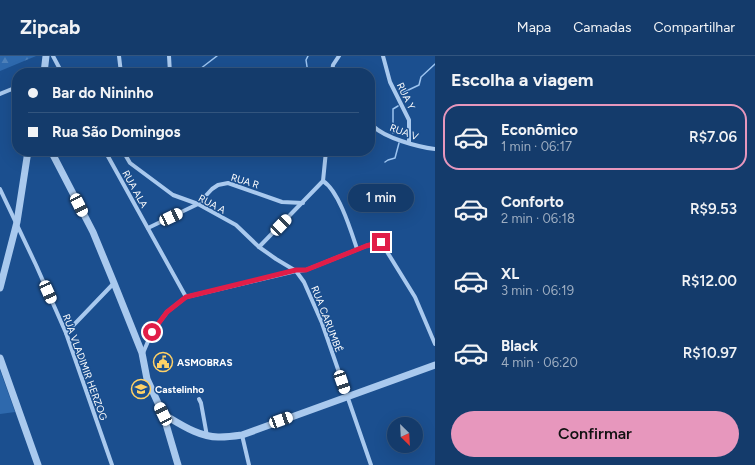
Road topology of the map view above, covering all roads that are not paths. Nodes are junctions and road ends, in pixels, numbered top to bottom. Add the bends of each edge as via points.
1 (46, 56) edge
2 (53, 56) edge
3 (119, 56) edge
4 (169, 56) edge
5 (339, 56) edge
6 (383, 56) edge
7 (45, 68) edge
8 (59, 68) edge
9 (120, 68) edge
10 (170, 68) edge
11 (333, 68) edge
12 (12, 89) edge
13 (0, 94) edge
14 (375, 128) edge
15 (409, 143) junction
16 (435, 149) edge
17 (27, 156) edge
18 (54, 156) edge
19 (108, 156) edge
20 (126, 156) edge
21 (326, 156) edge
22 (323, 181) junction
23 (0, 188) edge
24 (303, 203) junction
25 (198, 204) junction
26 (17, 222) junction
27 (148, 228) junction
28 (259, 247) junction
29 (358, 249) junction
30 (296, 270) junction
31 (114, 282) junction
32 (0, 288) edge
33 (186, 297) junction
34 (66, 334) junction
35 (435, 344) edge
36 (142, 353) junction
37 (0, 358) edge
38 (435, 365) edge
39 (347, 396) junction
40 (198, 399) dead end
41 (163, 414) junction
42 (242, 435) junction
43 (207, 436) junction
44 (38, 465) edge
45 (112, 465) edge
46 (178, 465) edge
47 (249, 465) edge
48 (371, 465) edge

1 - 7 street
2 - 8 street
3 - 9 street
4 - 10 street
5 - 11 street
6 - 15 street, RUA Y via 390,82 409,120
12 - 13 street
14 - 15 street, RUA V
15 - 16 street, RUA V
17 - 26 street
18 - 31 street via 93,232
19 - 27 street, RUA ALA
20 - 25 street, RUA A via 130,163 173,195
21 - 22 street
22 - 24 street
22 - 29 street via 329,185 342,207
23 - 26 street, RUA VLADIMIR HERZOG
24 - 25 street, RUA R via 282,202 228,183 212,189
24 - 28 street
25 - 27 street, RUA R
25 - 28 street, RUA A via 236,225
26 - 32 street
26 - 34 street, RUA VLADIMIR HERZOG
27 - 33 street, RUA ALA
28 - 30 street, RUA A
29 - 30 street via 306,270
29 - 35 street via 381,242 415,297
30 - 33 street
30 - 39 street, RUA CARUMBÉ via 322,323
31 - 34 street
31 - 36 street
33 - 36 street via 167,312 152,332
34 - 45 street, RUA VLADIMIR HERZOG
36 - 41 street via 147,379
37 - 44 street
38 - 39 street
39 - 42 street
39 - 48 street, RUA CARUMBÉ
40 - 43 street
41 - 43 street
41 - 46 street
42 - 43 street via 220,438
42 - 47 street

